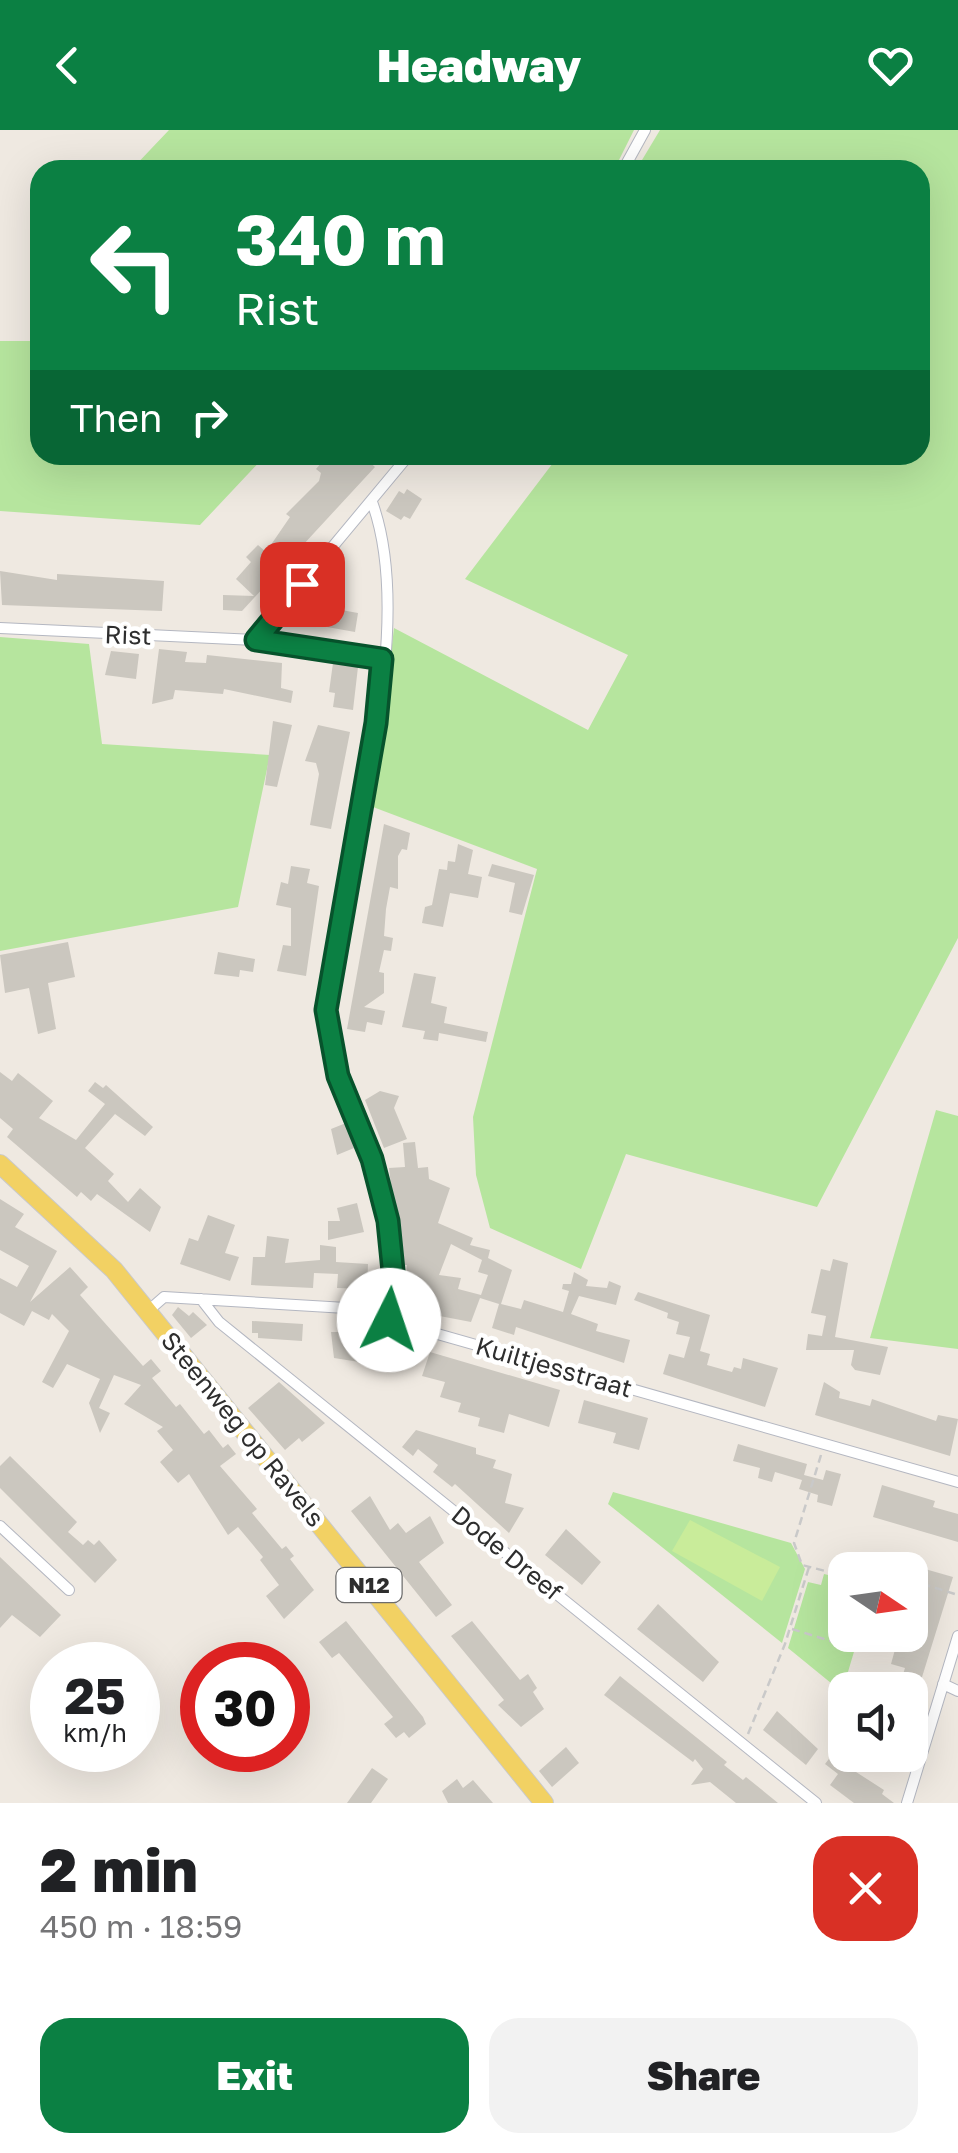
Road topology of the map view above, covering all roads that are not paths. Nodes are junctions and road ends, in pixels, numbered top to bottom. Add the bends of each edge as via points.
1 (645, 130) edge
2 (628, 160) edge
3 (401, 465) edge
4 (372, 502) junction
5 (0, 628) edge
6 (256, 640) junction
7 (382, 659) junction
8 (0, 1164) edge
9 (201, 1300) junction
10 (148, 1311) junction
11 (389, 1320) junction
12 (958, 1482) edge
13 (0, 1526) edge
14 (68, 1590) dead end
15 (958, 1636) edge
16 (943, 1684) junction
17 (958, 1690) edge
18 (544, 1803) edge
19 (816, 1803) edge
20 (906, 1803) edge

1 - 2 street
3 - 4 street
4 - 6 street
4 - 7 street via 388,588
5 - 6 street, Rist
6 - 7 street, Rist
7 - 11 street via 326,1010 338,1076 372,1159 388,1221 394,1281
8 - 10 main road, Steenweg op Ravels / N12 via 82,1236
9 - 10 street, Kuiltjesstraat via 164,1296
9 - 11 street, Kuiltjesstraat via 346,1308
9 - 19 street, Dode Dreef via 219,1322
10 - 18 main road, Steenweg op Ravels / N12
11 - 12 street, Kuiltjesstraat
13 - 14 street
15 - 16 street
16 - 17 street
16 - 20 street

